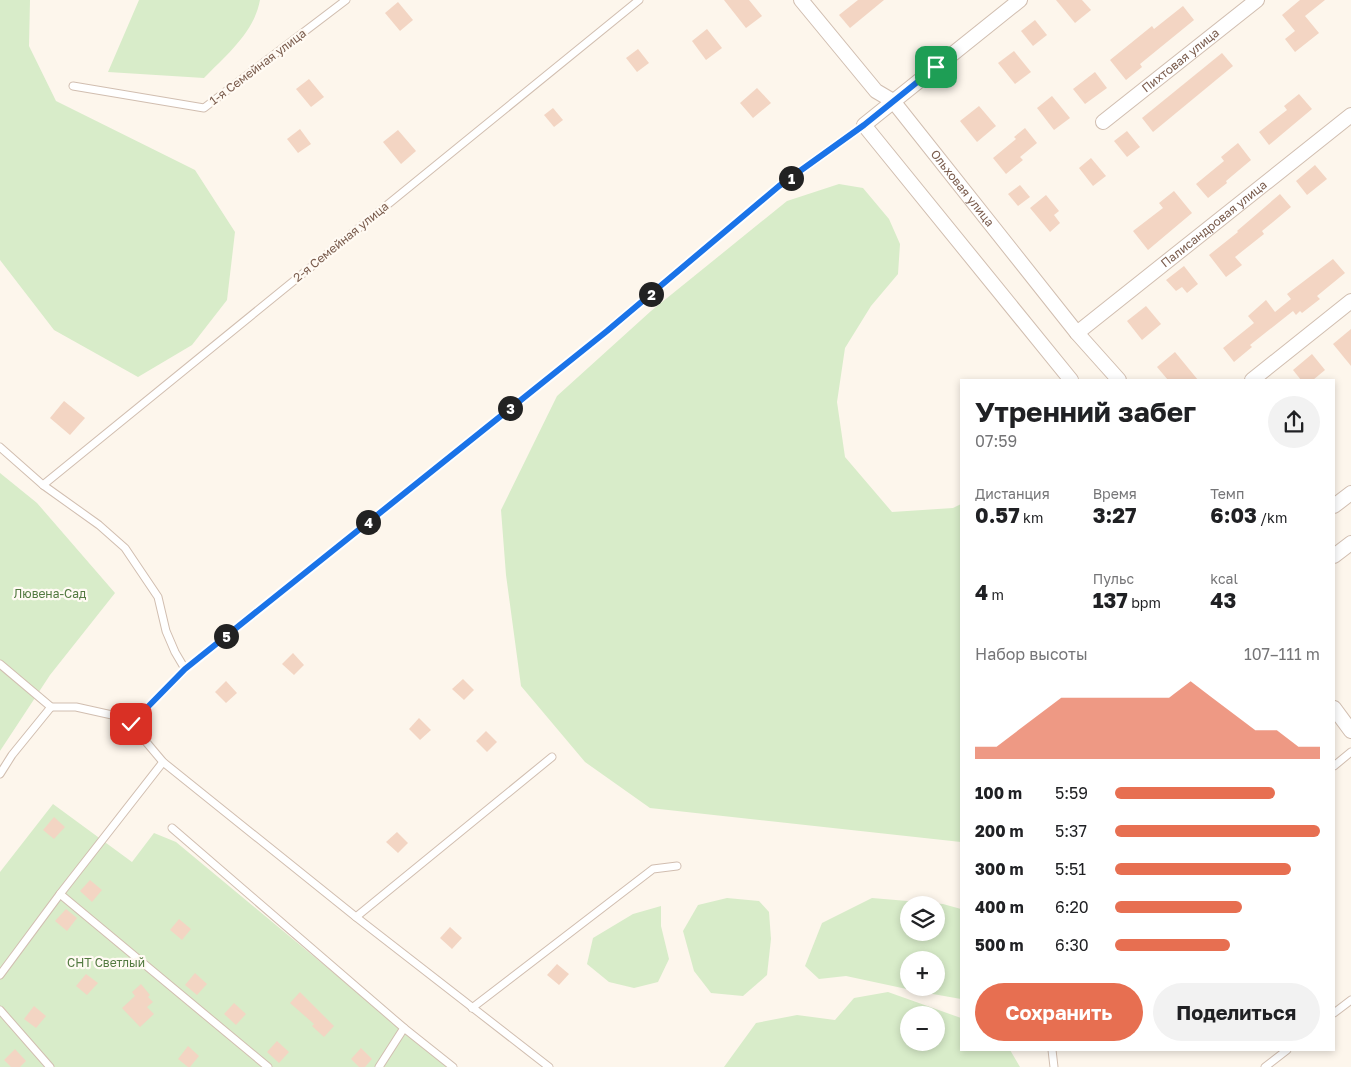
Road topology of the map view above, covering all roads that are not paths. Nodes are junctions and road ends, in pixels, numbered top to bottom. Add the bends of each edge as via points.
1 (346, 0) edge
2 (639, 0) edge
3 (801, 0) edge
4 (1020, 0) edge
5 (1257, 0) edge
6 (73, 86) dead end
7 (893, 100) junction
8 (1351, 115) edge
9 (1103, 122) dead end
10 (864, 125) junction
11 (1351, 301) edge
12 (1077, 334) junction
13 (1070, 379) edge
14 (1118, 379) edge
15 (1253, 379) edge
16 (0, 447) edge
17 (43, 485) junction
18 (1351, 493) edge
19 (1335, 505) edge
20 (1351, 543) edge
21 (1335, 555) edge
22 (0, 664) edge
23 (185, 669) junction
24 (51, 707) junction
25 (1335, 709) edge
26 (131, 724) junction
27 (1351, 731) edge
28 (1351, 752) edge
29 (552, 757) dead end
30 (163, 762) junction
31 (1335, 765) edge
32 (0, 774) edge
33 (172, 828) dead end
34 (677, 866) dead end
35 (60, 894) junction
36 (356, 917) junction
37 (0, 975) edge
38 (1351, 1000) edge
39 (472, 1008) junction
40 (0, 1010) edge
41 (1335, 1012) edge
42 (404, 1028) junction
43 (1052, 1051) edge
44 (1286, 1051) edge
45 (50, 1067) edge
46 (268, 1067) edge
47 (379, 1067) edge
48 (453, 1067) edge
49 (548, 1067) edge
50 (1054, 1067) edge
51 (1265, 1067) edge

1 - 6 lane, 1-я Семейная улица via 204,108
2 - 17 lane, 2-я Семейная улица
3 - 7 street, Ольховая улица via 876,91
4 - 7 street
5 - 9 street, Пихтовая улица
7 - 10 street
7 - 12 street, Ольховая улица
8 - 12 street, Палисандровая улица
10 - 13 street
10 - 23 lane via 779,186 607,331
11 - 15 street
12 - 14 street, Ольховая улица
16 - 17 lane
17 - 23 lane via 125,548 158,597 166,631
18 - 19 street
20 - 21 street
22 - 24 lane
23 - 26 lane
24 - 26 lane via 76,707 112,715
24 - 32 lane
25 - 27 street
26 - 30 lane
28 - 31 lane
29 - 36 lane
30 - 35 lane
30 - 36 lane
33 - 42 lane
34 - 39 lane via 653,869
35 - 37 lane
35 - 46 lane
36 - 39 lane
38 - 41 lane
39 - 49 lane
40 - 45 lane
42 - 47 lane
42 - 48 lane
43 - 50 lane
44 - 51 lane

